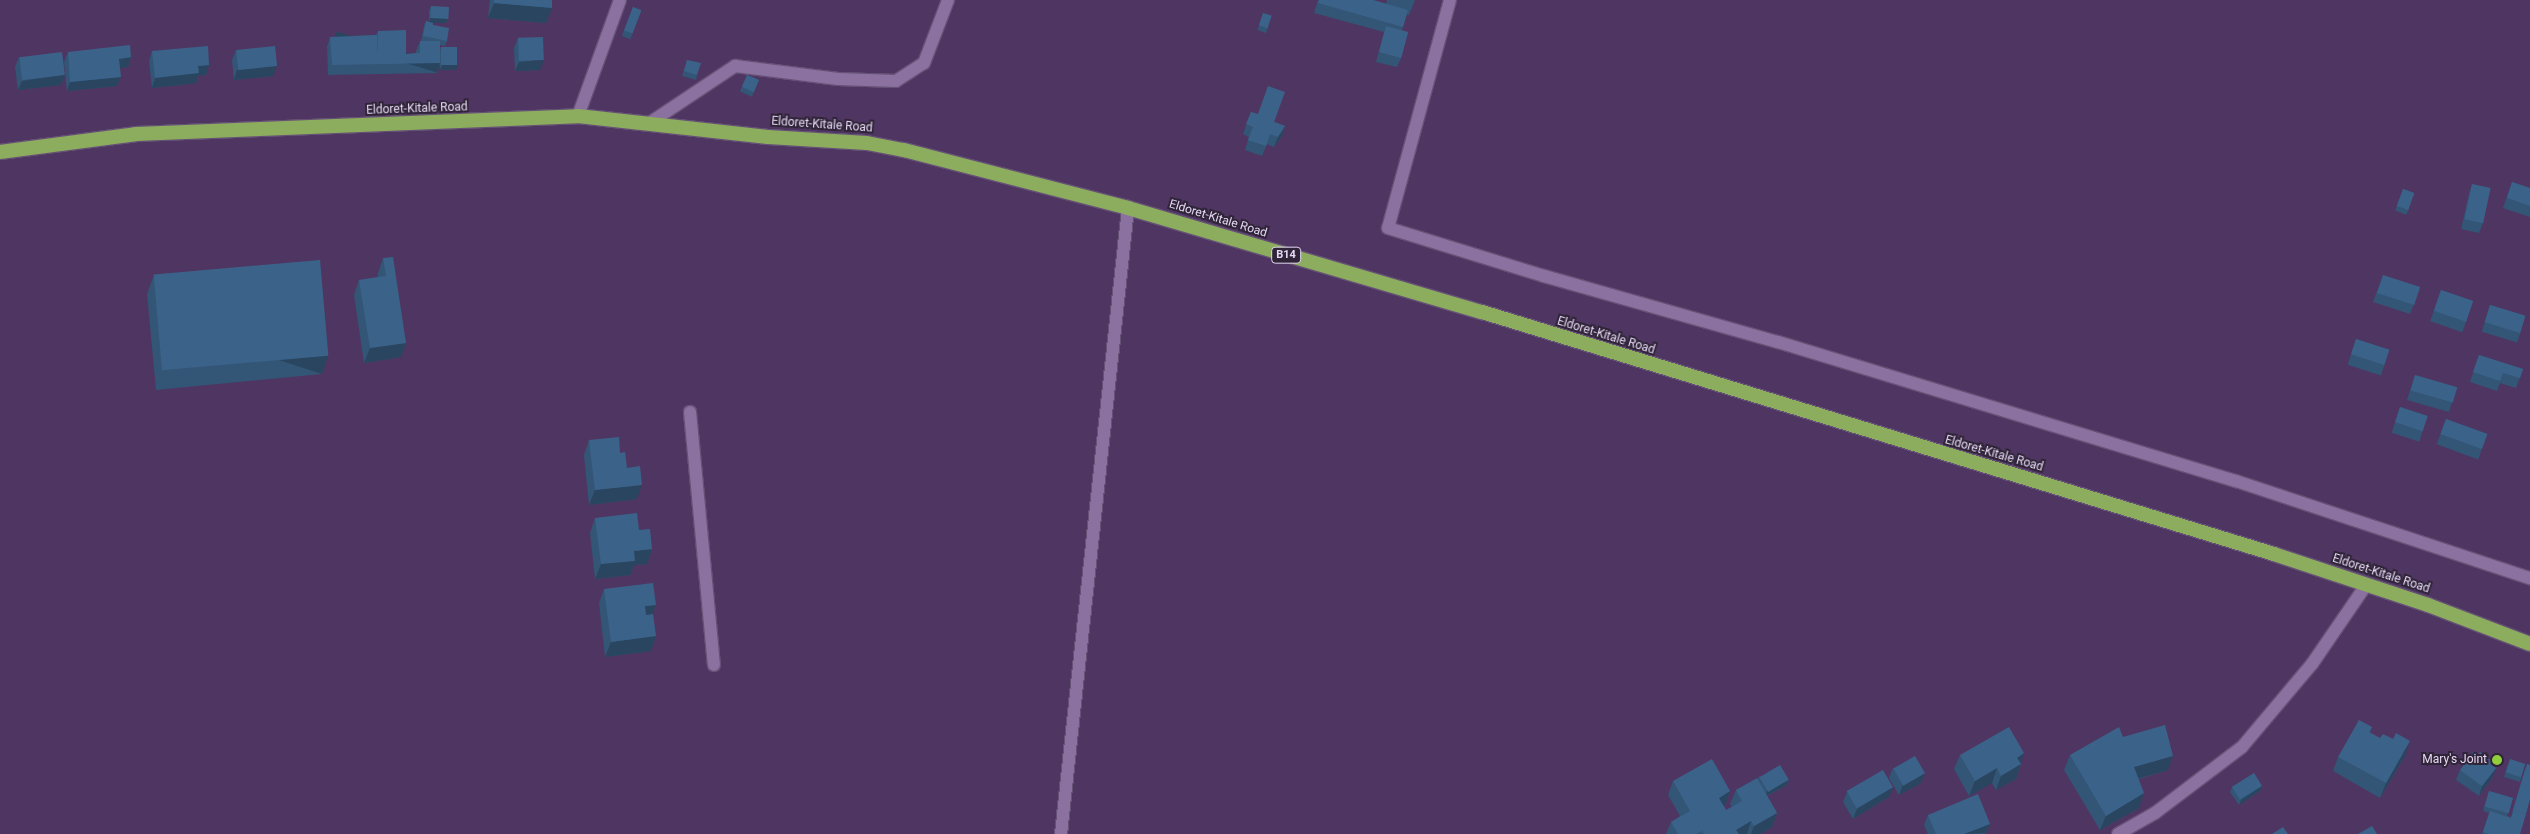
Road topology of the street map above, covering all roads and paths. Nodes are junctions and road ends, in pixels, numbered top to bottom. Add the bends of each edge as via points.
1 (620, 0) edge
2 (948, 0) edge
3 (1450, 0) edge
4 (578, 116) junction
5 (648, 124) junction
6 (0, 152) edge
7 (1128, 208) junction
8 (690, 412) dead end
9 (2530, 578) edge
10 (2366, 584) junction
11 (2530, 644) edge
12 (714, 665) dead end
13 (1061, 834) edge
14 (2118, 834) edge

1 - 4 street
2 - 5 street via 924,63 896,81 838,79 735,66
3 - 9 street via 1388,228 2226,478
4 - 5 highway, Eldoret-Kitale Road / B14
4 - 6 highway, Eldoret-Kitale Road / B14 via 136,134
5 - 7 highway, Eldoret-Kitale Road / B14 via 768,137 867,143
7 - 10 highway, Eldoret-Kitale Road / B14 via 1482,312
7 - 13 street
8 - 12 street
10 - 11 highway, Eldoret-Kitale Road / B14
10 - 14 street via 2312,664 2242,746 2155,813

